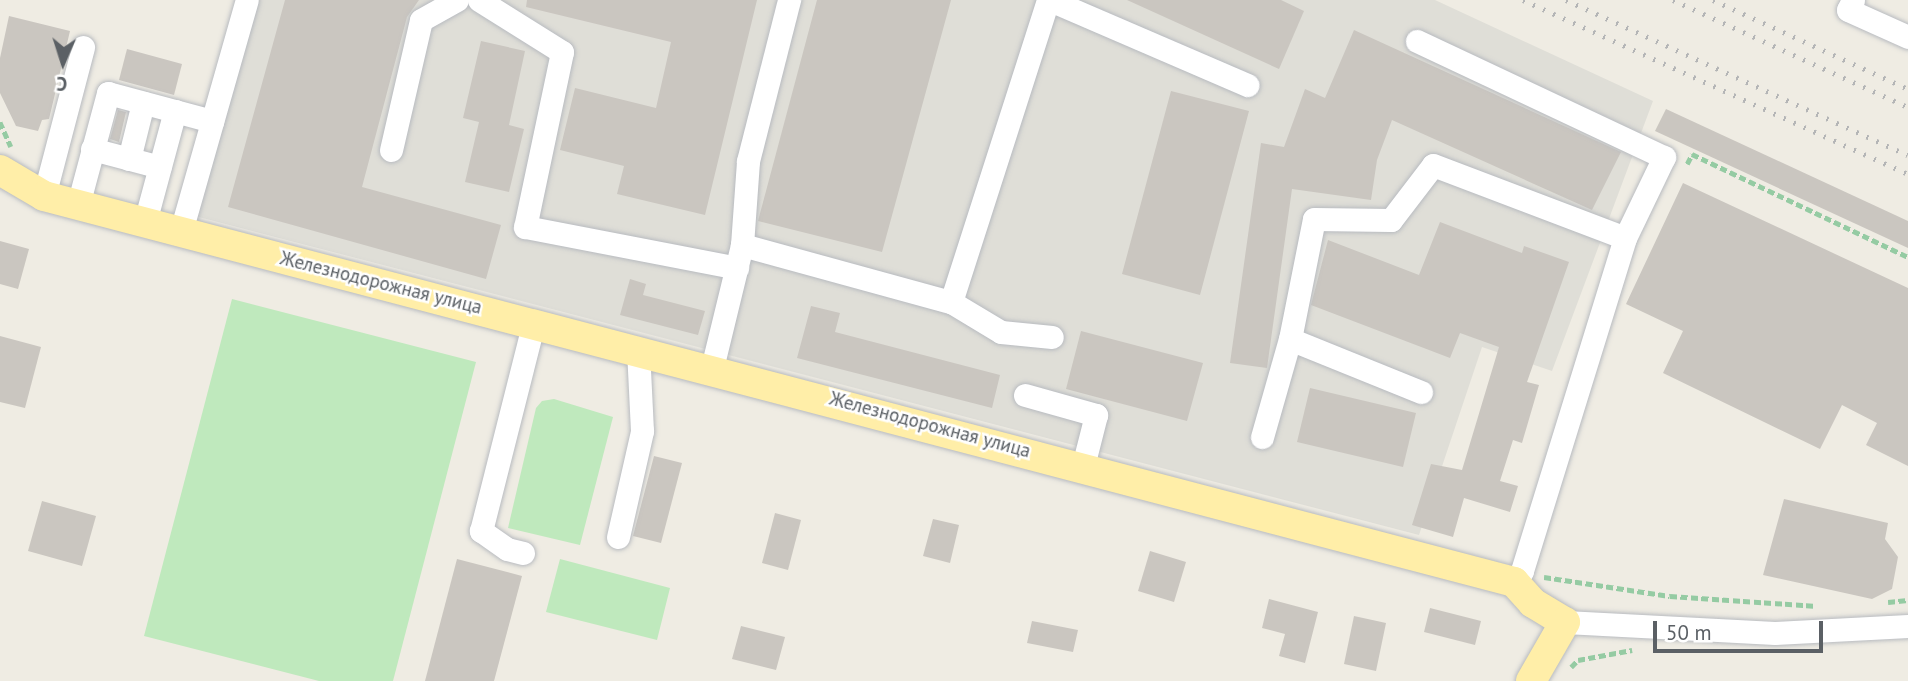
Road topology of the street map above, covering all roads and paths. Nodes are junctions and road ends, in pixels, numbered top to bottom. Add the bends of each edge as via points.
1 (247, 0) edge
2 (457, 0) edge
3 (479, 0) edge
4 (789, 0) edge
5 (1049, 0) edge
6 (1851, 5) edge
7 (1908, 37) edge
8 (1417, 41) dead end
9 (83, 47) dead end
10 (1247, 85) dead end
11 (144, 103) junction
12 (175, 111) junction
13 (212, 121) junction
14 (92, 149) junction
15 (391, 150) dead end
16 (129, 159) junction
17 (160, 167) junction
18 (1686, 167) dead end
19 (0, 170) edge
20 (44, 196) junction
21 (78, 205) junction
22 (145, 222) junction
23 (181, 231) junction
24 (1625, 238) junction
25 (742, 244) junction
26 (1908, 257) edge
27 (737, 268) junction
28 (951, 302) junction
29 (534, 323) junction
30 (1052, 337) dead end
31 (1290, 338) junction
32 (638, 349) junction
33 (712, 368) junction
34 (1422, 393) dead end
35 (1025, 395) dead end
36 (1262, 437) dead end
37 (1083, 466) junction
38 (618, 537) dead end
39 (523, 553) dead end
40 (1518, 577) junction
41 (1908, 600) edge
42 (1883, 603) dead end
43 (1819, 606) dead end
44 (1565, 622) junction
45 (1908, 626) edge
46 (1531, 681) edge

1 - 13 street
2 - 15 street via 421,20
3 - 27 street via 562,52 525,227
4 - 25 street via 748,161
5 - 10 street
5 - 28 street
6 - 7 street
8 - 24 street via 1664,157
9 - 20 street
11 - 12 street
11 - 14 street via 108,93
11 - 16 street
12 - 13 street
12 - 17 street
13 - 23 street
14 - 16 street
14 - 21 street
16 - 17 street
17 - 22 street
18 - 26 path via 1692,153
19 - 20 main road, Железнодорожная улица
20 - 21 main road, Железнодорожная улица
21 - 22 main road, Железнодорожная улица
22 - 23 main road, Железнодорожная улица
23 - 29 main road, Железнодорожная улица
24 - 31 street via 1433,165 1391,220 1314,219
24 - 40 street
25 - 27 street
25 - 28 street
27 - 33 street
28 - 30 street via 1001,332
29 - 32 main road, Железнодорожная улица
29 - 39 street via 481,531 507,549
31 - 34 street
31 - 36 street
32 - 33 main road, Железнодорожная улица
32 - 38 street via 642,430
33 - 37 main road, Железнодорожная улица
35 - 37 street via 1096,415
37 - 40 main road, Железнодорожная улица
40 - 43 path via 1670,596
40 - 44 main road, Железнодорожная улица via 1533,603
41 - 42 path
44 - 45 street, Железнодорожная улица via 1775,633
44 - 46 main road

